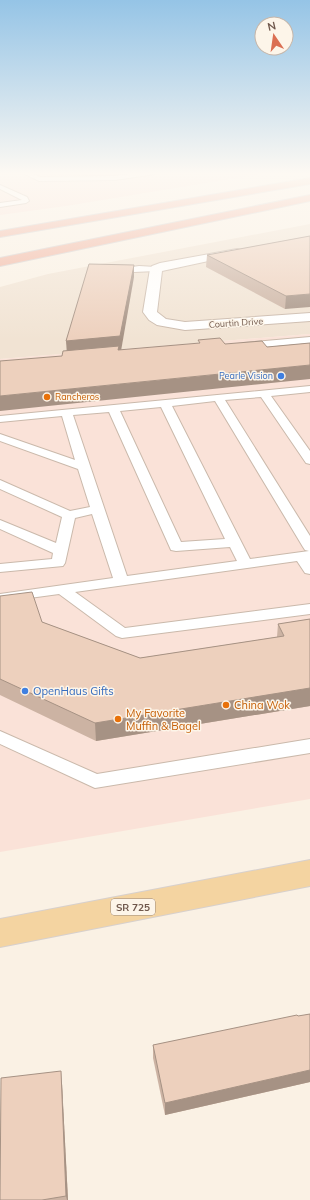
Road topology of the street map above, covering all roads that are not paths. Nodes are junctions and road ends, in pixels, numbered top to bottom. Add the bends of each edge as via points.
1 (34, 228) edge
2 (131, 228) edge
3 (162, 228) edge
4 (0, 234) edge
5 (16, 248) dead end
6 (250, 250) edge
7 (0, 262) edge
8 (156, 269) junction
9 (110, 273) edge
10 (310, 317) edge
11 (310, 340) edge
12 (231, 347) edge
13 (310, 389) edge
14 (264, 393) junction
15 (218, 398) junction
16 (165, 403) junction
17 (113, 408) junction
18 (66, 412) junction
19 (0, 420) edge
20 (0, 437) edge
21 (310, 460) edge
22 (84, 467) junction
23 (0, 484) edge
24 (97, 509) junction
25 (69, 515) junction
26 (0, 524) edge
27 (234, 543) junction
28 (61, 551) junction
29 (307, 552) edge
30 (246, 564) junction
31 (0, 568) edge
32 (310, 570) edge
33 (121, 581) junction
34 (61, 589) junction
35 (0, 598) edge
36 (310, 609) edge
37 (0, 737) edge
38 (310, 746) edge
39 (310, 873) edge
40 (0, 933) edge

1 - 4 highway
2 - 5 highway
3 - 7 highway
6 - 8 street
8 - 9 lane via 128,269
8 - 10 street, Courtin Drive via 150,312 162,322 185,326
11 - 12 lane
13 - 14 lane
14 - 15 lane
14 - 21 lane
15 - 16 lane
15 - 29 lane
16 - 17 lane
16 - 27 lane
17 - 18 lane
17 - 27 lane via 176,547
18 - 19 lane
18 - 22 lane
20 - 22 lane
22 - 24 lane
23 - 25 lane
24 - 25 lane
24 - 33 lane
25 - 28 lane
26 - 28 lane
27 - 30 lane
28 - 31 lane via 58,563
29 - 30 lane
29 - 32 lane
30 - 33 lane
33 - 34 lane
34 - 35 lane
34 - 36 lane via 122,633
37 - 38 lane via 95,781
39 - 40 main road, SR 725

